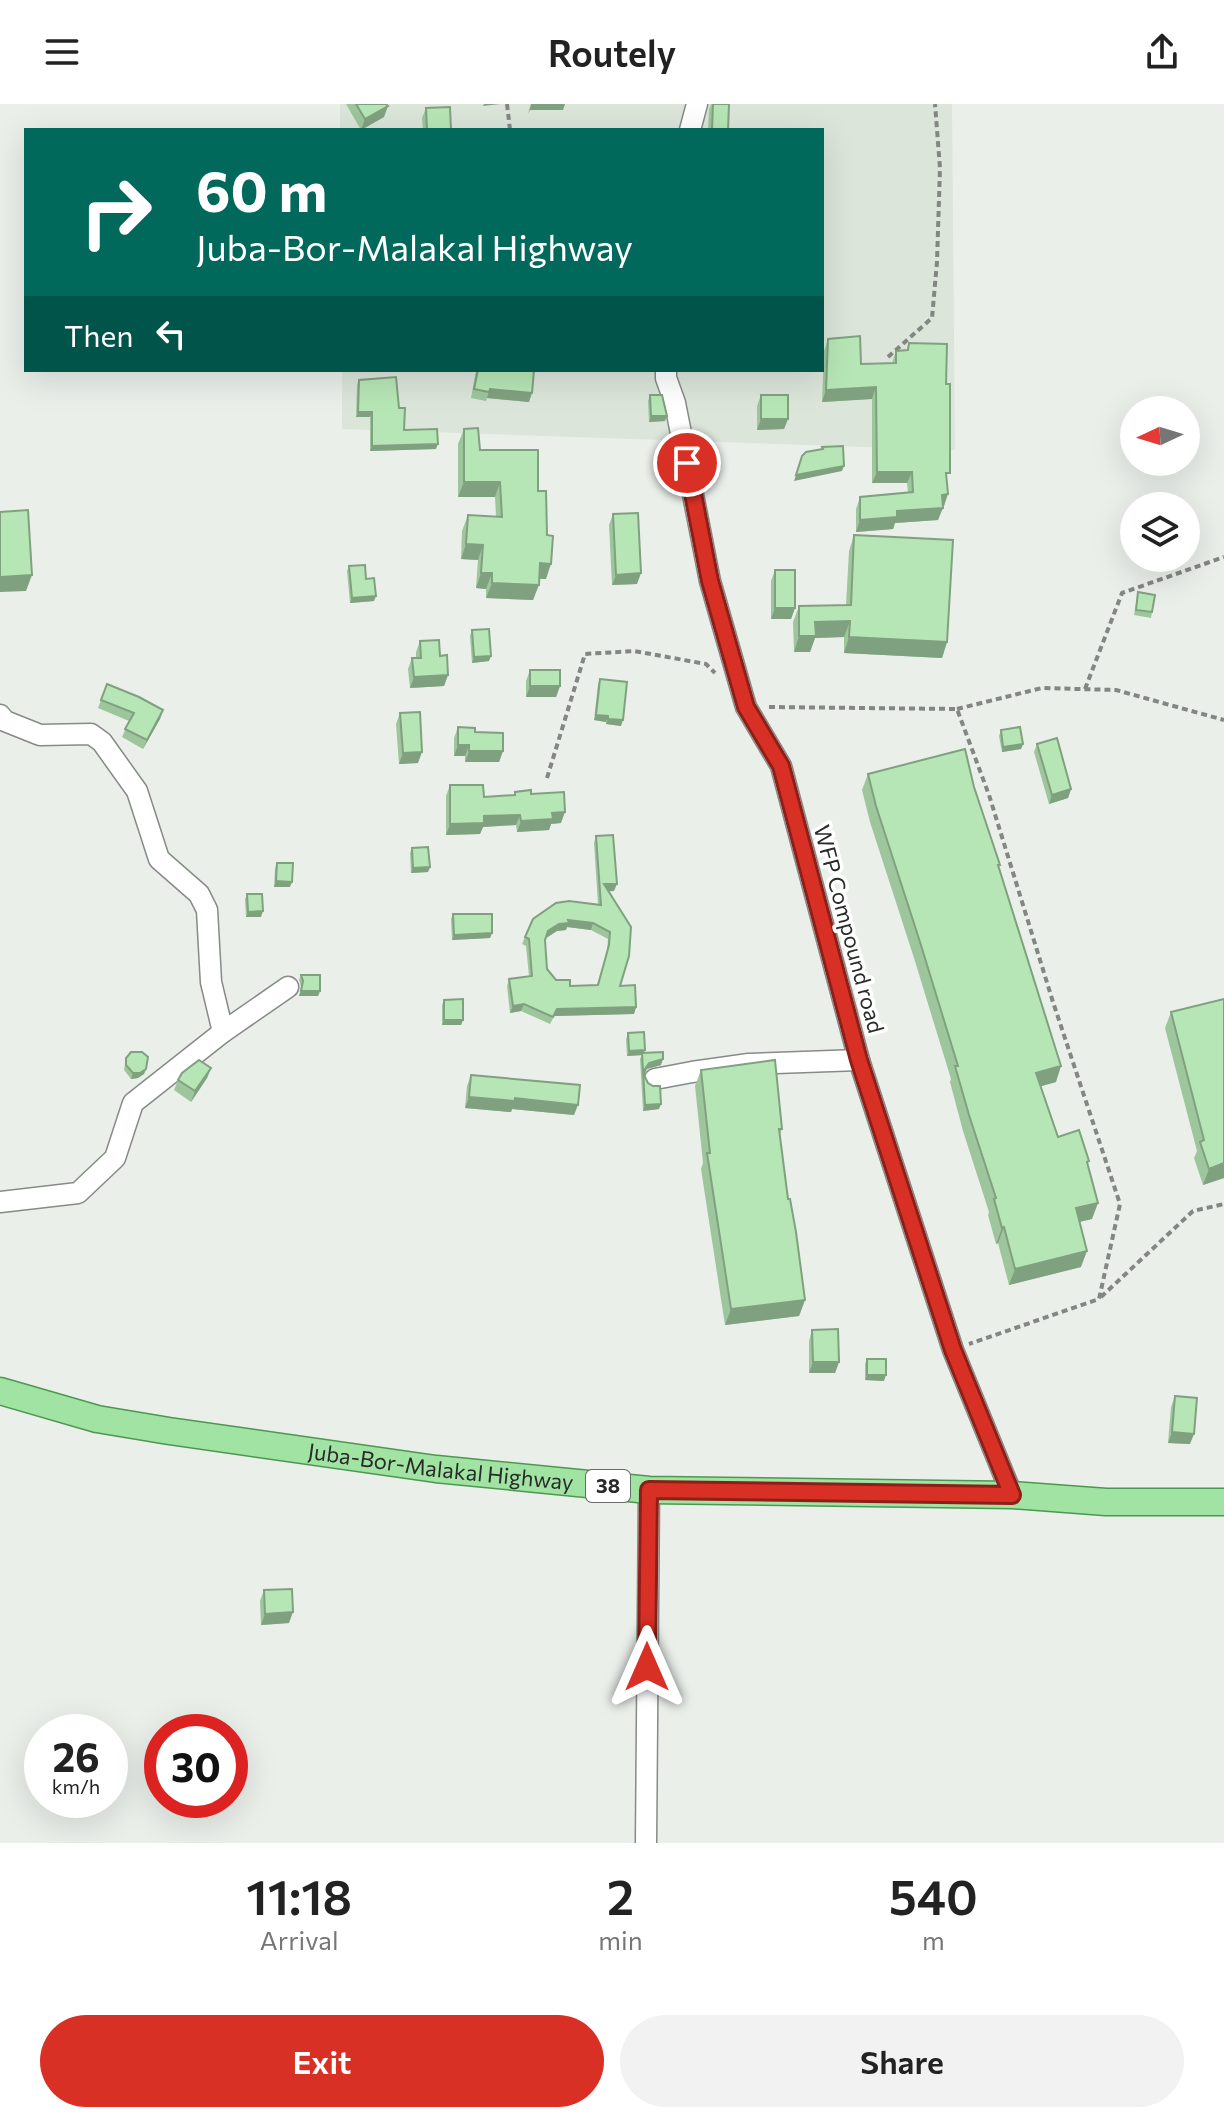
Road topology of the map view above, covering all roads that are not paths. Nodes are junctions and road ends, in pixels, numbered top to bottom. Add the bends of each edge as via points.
1 (697, 104) edge
2 (691, 128) edge
3 (666, 372) edge
4 (0, 715) edge
5 (288, 987) dead end
6 (223, 1032) junction
7 (859, 1060) junction
8 (655, 1079) dead end
9 (0, 1202) edge
10 (0, 1391) edge
11 (649, 1490) junction
12 (1012, 1495) junction
13 (1224, 1502) edge
14 (646, 1843) edge

1 - 2 street
3 - 7 street, WFP Compound road via 710,581 746,707 781,766
4 - 6 street via 40,735 91,734 111,754 137,791 159,859 199,894 207,910 211,982
5 - 6 street
6 - 9 street via 133,1103 115,1158 78,1193
7 - 8 street via 749,1064
7 - 12 street, WFP Compound road via 953,1350
10 - 11 main road, Juba-Bor-Malakal Highway / 38 via 97,1419 169,1431 436,1469
11 - 12 main road, Juba-Bor-Malakal Highway / 38
11 - 14 street
12 - 13 main road, Juba-Bor-Malakal Highway / 38

